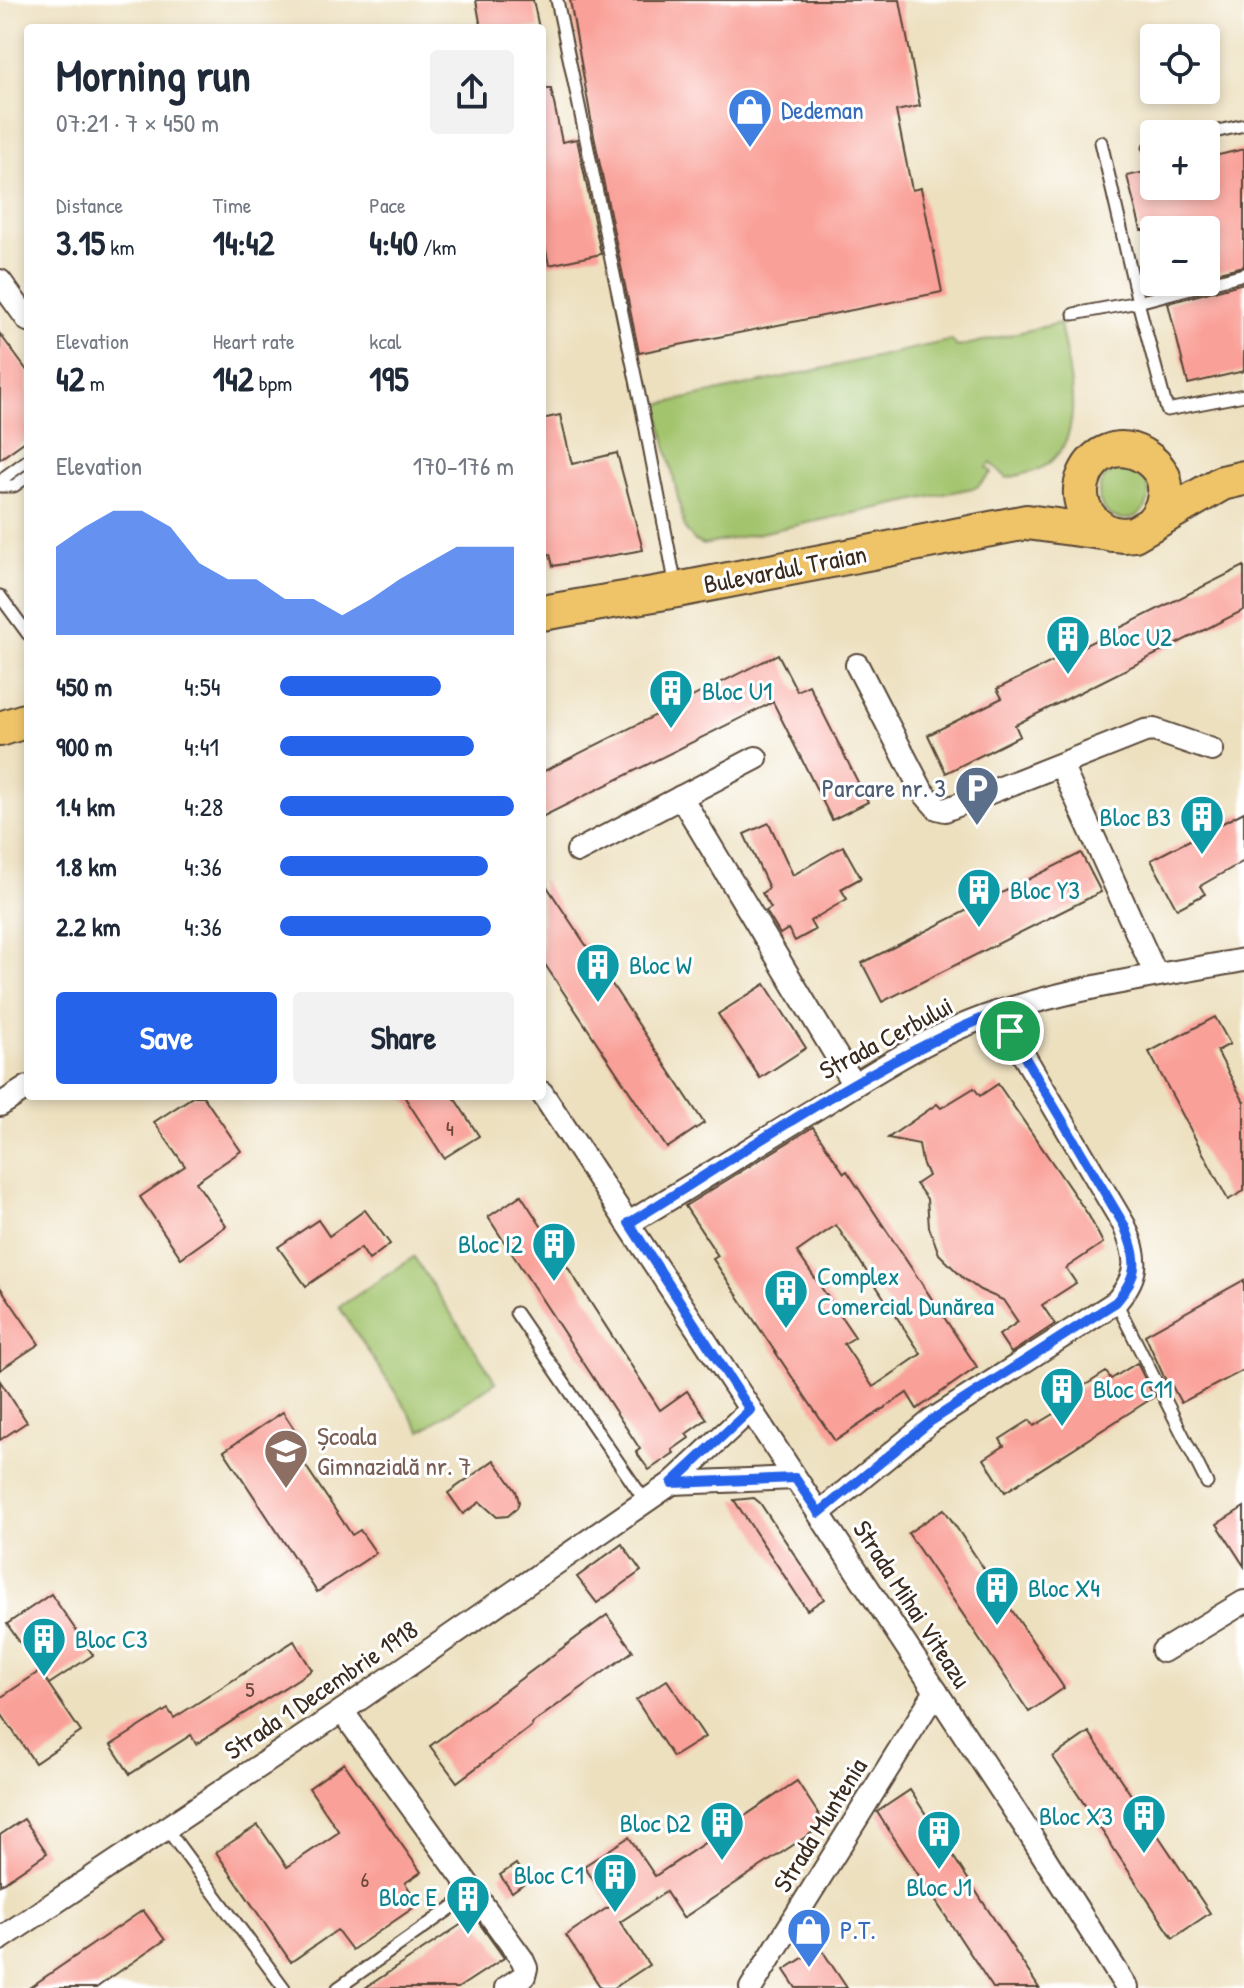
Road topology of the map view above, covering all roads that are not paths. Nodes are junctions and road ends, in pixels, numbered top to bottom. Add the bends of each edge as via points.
1 (557, 0) edge
2 (1244, 125) edge
3 (1220, 131) edge
4 (1101, 142) dead end
5 (1244, 274) edge
6 (0, 281) edge
7 (1138, 302) junction
8 (24, 314) edge
9 (1074, 314) dead end
10 (1244, 395) edge
11 (1146, 457) junction
12 (24, 463) edge
13 (1083, 478) junction
14 (24, 479) edge
15 (1233, 481) edge
16 (0, 485) edge
17 (1027, 522) junction
18 (1152, 523) junction
19 (1112, 534) junction
20 (677, 590) junction
21 (0, 596) edge
22 (546, 612) edge
23 (24, 629) edge
24 (857, 665) dead end
25 (24, 721) edge
26 (0, 729) edge
27 (1212, 750) dead end
28 (756, 758) dead end
29 (1061, 765) junction
30 (681, 797) junction
31 (578, 851) dead end
32 (1244, 960) edge
33 (1156, 975) junction
34 (998, 1012) junction
35 (854, 1085) junction
36 (24, 1090) edge
37 (546, 1099) edge
38 (0, 1105) edge
39 (629, 1223) junction
40 (1116, 1302) junction
41 (516, 1313) dead end
42 (750, 1410) junction
43 (795, 1478) junction
44 (672, 1483) junction
45 (1207, 1483) dead end
46 (645, 1501) junction
47 (819, 1513) junction
48 (1244, 1602) edge
49 (1163, 1651) dead end
50 (936, 1691) junction
51 (342, 1711) junction
52 (166, 1828) junction
53 (474, 1892) junction
54 (0, 1939) edge
55 (284, 1988) edge
56 (338, 1988) edge
57 (506, 1988) edge
58 (751, 1988) edge
59 (1127, 1988) edge

1 - 20 lane
2 - 3 lane
4 - 7 lane
5 - 7 lane
6 - 8 street
7 - 9 lane
7 - 10 lane via 1167,410
11 - 13 main road, Bulevardul Traian via 1127,450 1106,453
11 - 15 main road, Bulevardul Traian
11 - 18 main road via 1156,465 1166,488
12 - 16 lane
13 - 17 main road, Bulevardul Traian
13 - 19 main road via 1085,512
14 - 16 lane via 14,486
15 - 18 main road, Bulevardul Traian
17 - 19 main road, Bulevardul Traian
17 - 20 main road, Bulevardul Traian
18 - 19 main road, Bulevardul Traian via 1134,534
20 - 22 main road, Bulevardul Traian
21 - 23 lane
24 - 29 street via 922,791 937,808 952,808
25 - 26 main road
27 - 29 street via 1154,730
28 - 30 street
29 - 33 street
30 - 31 street
30 - 35 street
32 - 33 street, Strada Cerbului
33 - 34 street, Strada Cerbului
34 - 35 street, Strada Cerbului via 928,1043
34 - 40 street via 1132,1243 1135,1268
35 - 39 street, Strada Cerbului
36 - 38 street
37 - 39 street, Strada Mihai Viteazu
39 - 42 street, Strada Mihai Viteazu
40 - 45 lane
40 - 47 street via 931,1421
41 - 46 lane
42 - 43 street, Strada Mihai Viteazu
42 - 44 street, Strada 1 Decembrie 1918
43 - 44 street
43 - 47 street, Strada Mihai Viteazu
44 - 46 street, Strada 1 Decembrie 1918
46 - 51 street, Strada 1 Decembrie 1918
47 - 50 street, Strada Mihai Viteazu
48 - 49 street
50 - 58 street, Strada Muntenia
50 - 59 street, Strada Mihai Viteazu
51 - 52 street, Strada 1 Decembrie 1918
51 - 53 street
52 - 54 street, Strada 1 Decembrie 1918
52 - 55 lane
53 - 56 lane
53 - 57 street via 526,1968 524,1976

